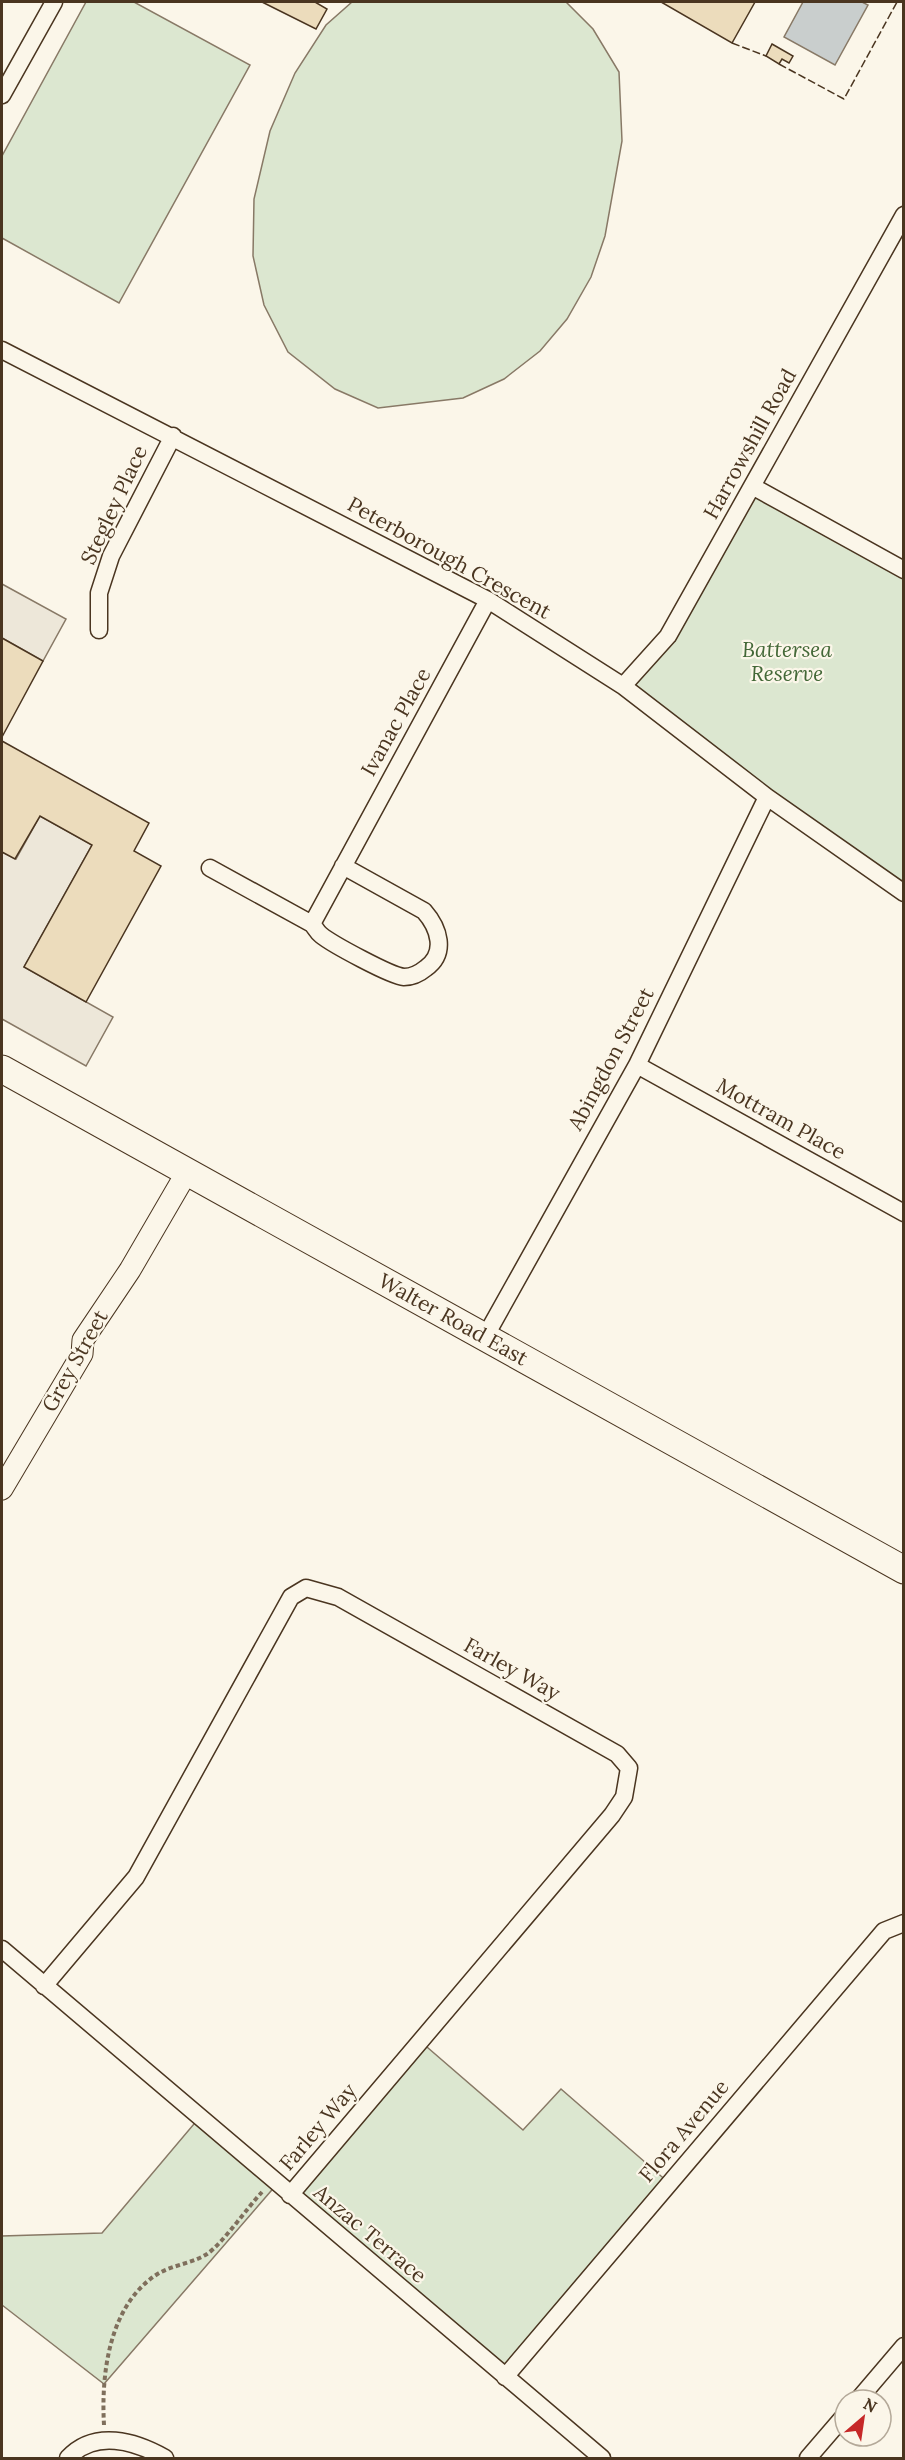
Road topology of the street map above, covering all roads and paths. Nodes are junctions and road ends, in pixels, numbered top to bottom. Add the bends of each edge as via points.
1 (54, 2) edge
2 (2, 95) edge
3 (903, 215) edge
4 (897, 244) edge
5 (2, 351) edge
6 (172, 436) junction
7 (752, 486) junction
8 (903, 570) edge
9 (488, 600) junction
10 (99, 630) dead end
11 (623, 686) junction
12 (767, 797) junction
13 (343, 866) junction
14 (210, 868) dead end
15 (903, 893) edge
16 (312, 924) junction
17 (637, 1065) junction
18 (2, 1069) edge
19 (187, 1172) junction
20 (903, 1213) edge
21 (485, 1338) junction
22 (2, 1489) edge
23 (903, 1570) edge
24 (903, 1923) edge
25 (2, 1949) edge
26 (44, 1986) junction
27 (265, 2188) dead end
28 (290, 2195) junction
29 (903, 2346) edge
30 (505, 2377) junction
31 (868, 2388) edge
32 (833, 2429) edge
33 (106, 2440) junction
34 (68, 2458) edge
35 (165, 2458) edge
36 (602, 2458) edge
37 (808, 2458) edge

1 - 2 street
3 - 4 street, Harrowshill Road
4 - 7 street, Harrowshill Road
5 - 6 street, Peterborough Crescent
6 - 9 street, Peterborough Crescent
6 - 10 street, Stegley Place via 111,556 99,594
7 - 8 street
7 - 11 street, Harrowshill Road via 668,636
9 - 11 street, Peterborough Crescent
9 - 13 street, Ivanac Place
11 - 12 street, Peterborough Crescent
12 - 15 street, Peterborough Crescent
12 - 17 street, Abingdon Street
13 - 16 street, Ivanac Place
13 - 16 street via 424,911 436,930 437,955 418,974 392,975 321,935
14 - 16 street
17 - 20 street, Mottram Place
17 - 21 street, Abingdon Street
18 - 19 main road, Walter Road East
19 - 21 main road, Walter Road East
19 - 22 street, Grey Street via 130,1270 83,1340 82,1354
21 - 23 main road, Walter Road East
24 - 30 street, Flora Avenue via 884,1931
25 - 26 street, Anzac Terrace
26 - 28 street, Anzac Terrace
26 - 28 street, Farley Way via 136,1877 291,1597 306,1588 338,1597 617,1754 628,1768 624,1797 612,1815
27 - 33 path via 212,2250 186,2265 156,2275 124,2309 103,2379
28 - 30 street, Anzac Terrace
29 - 31 street
30 - 36 street, Anzac Terrace
32 - 37 street
33 - 34 street via 79,2447
33 - 35 street via 139,2446

